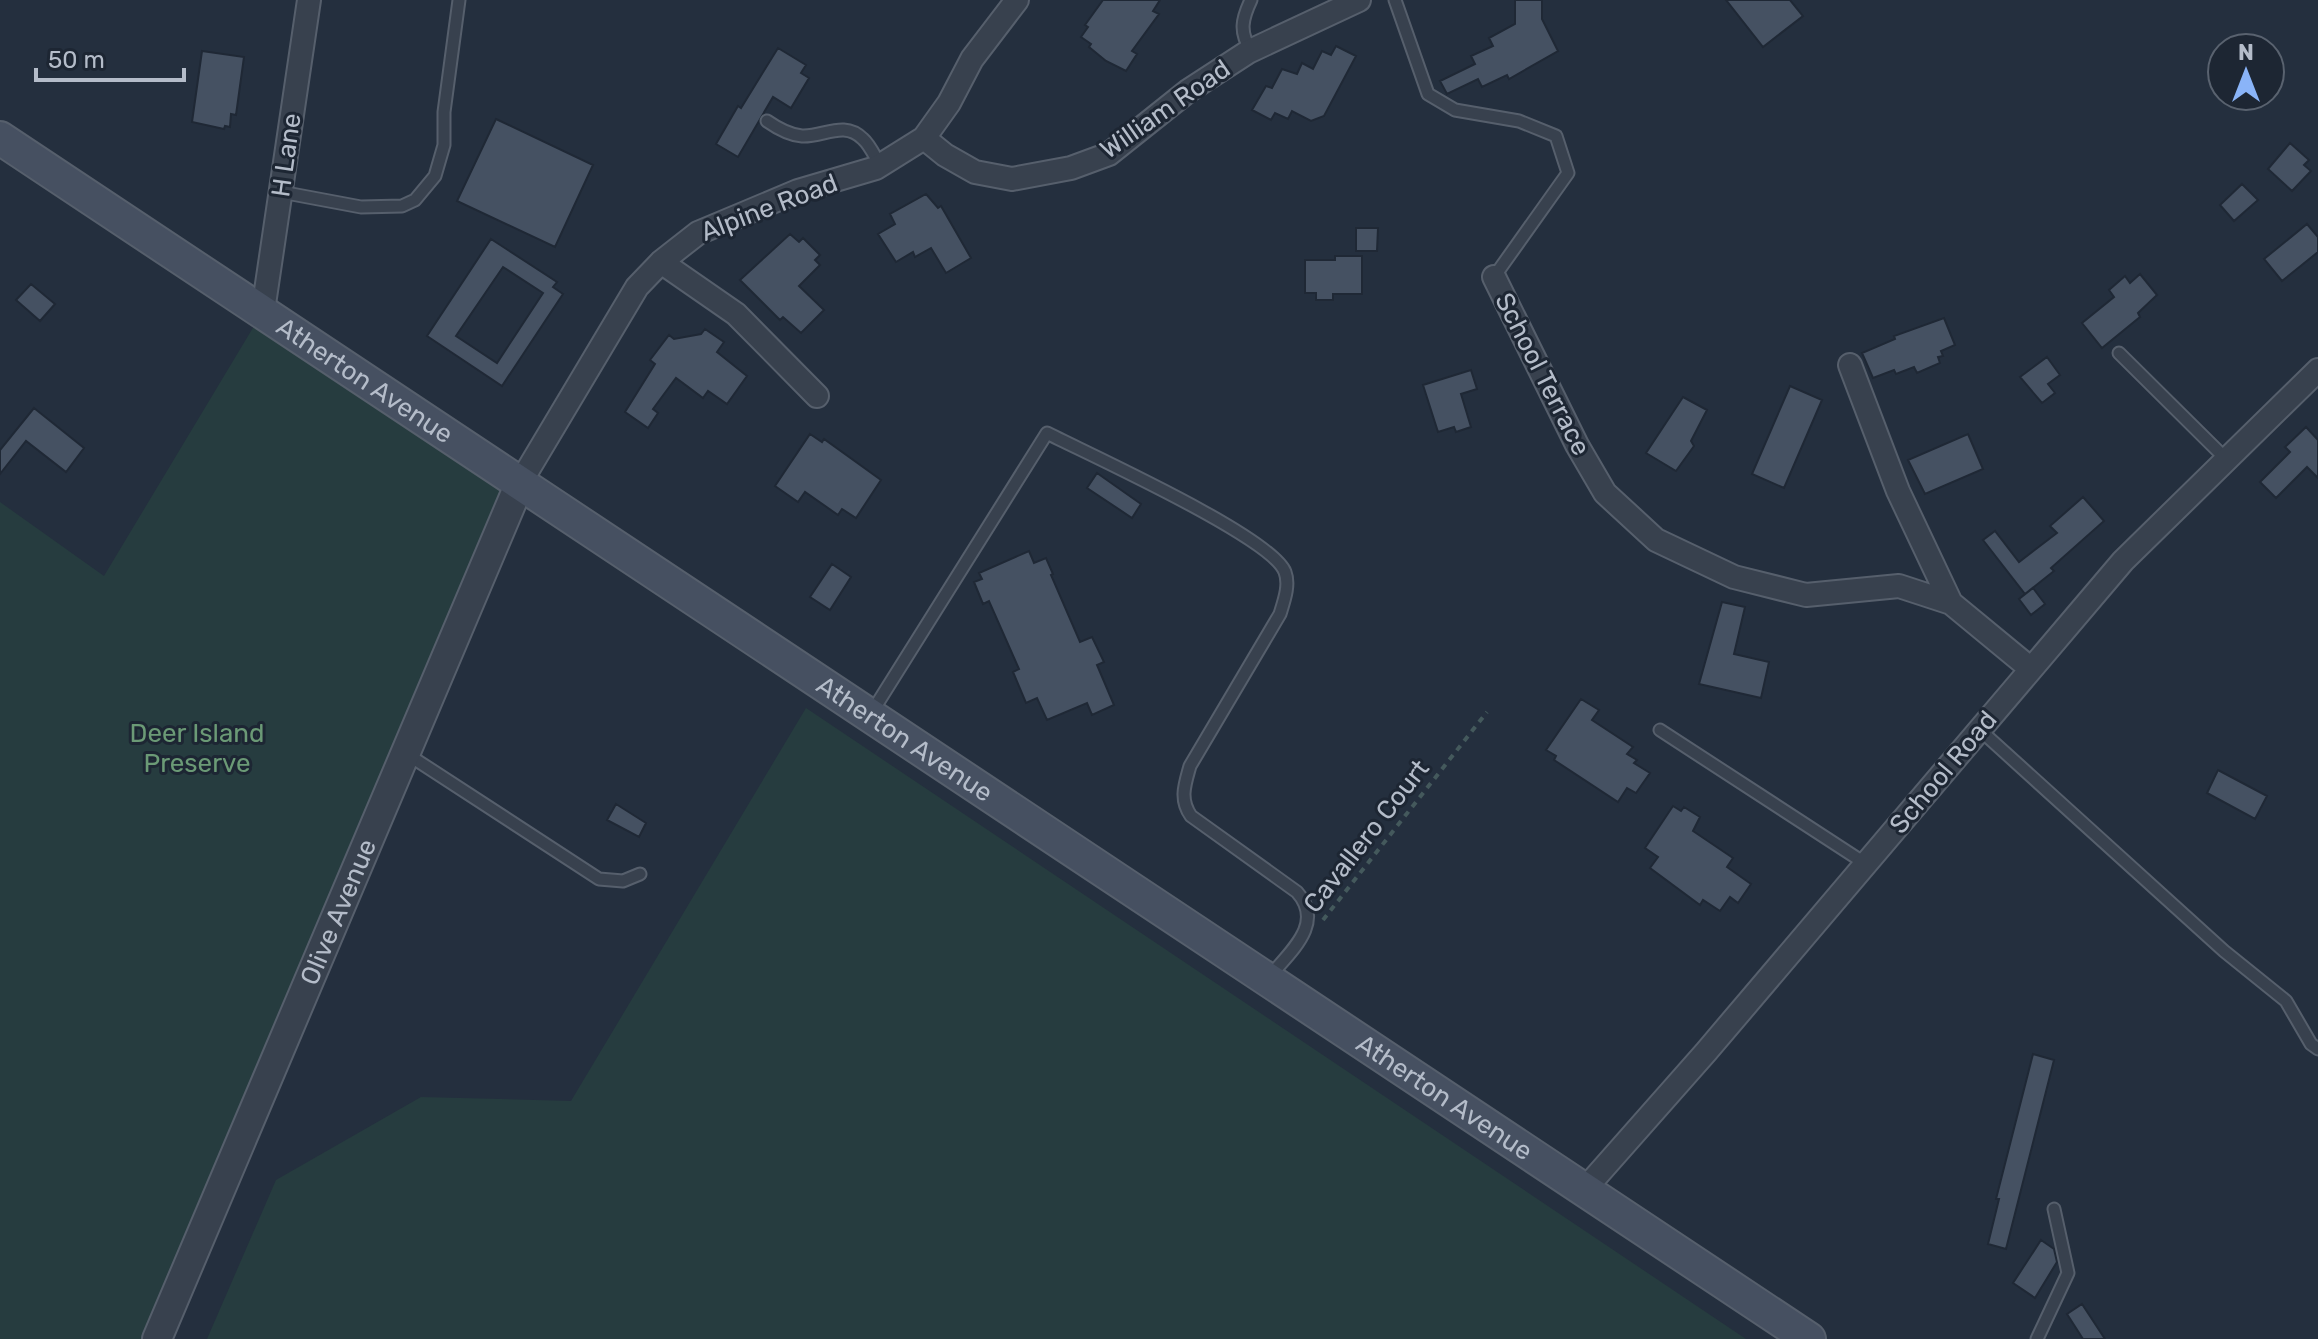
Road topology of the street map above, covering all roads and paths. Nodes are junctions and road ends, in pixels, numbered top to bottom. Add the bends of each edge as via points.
1 (309, 0) edge
2 (459, 0) edge
3 (1017, 0) edge
4 (1251, 0) edge
5 (1359, 0) edge
6 (1395, 0) edge
7 (1251, 50) junction
8 (767, 121) dead end
9 (0, 138) edge
10 (924, 138) junction
11 (880, 165) junction
12 (281, 192) junction
13 (661, 262) junction
14 (1494, 277) joint
15 (263, 311) junction
16 (2119, 353) dead end
17 (1850, 365) dead end
18 (2318, 370) edge
19 (817, 396) dead end
20 (2225, 458) junction
21 (520, 483) junction
22 (1951, 603) junction
23 (2031, 669) junction
24 (1487, 712) dead end
25 (870, 716) junction
26 (1979, 729) junction
27 (1660, 730) dead end
28 (406, 753) junction
29 (1866, 864) junction
30 (640, 874) dead end
31 (1321, 922) dead end
32 (1267, 979) junction
33 (2318, 1049) edge
34 (1585, 1189) junction
35 (2054, 1209) dead end
36 (157, 1339) edge
37 (1809, 1339) edge
38 (2037, 1339) edge

1 - 12 street, H Lane
2 - 12 lane via 444,145 435,176 415,200 402,206 361,207
3 - 10 street, Alpine Road via 972,59
4 - 7 lane via 1242,36
5 - 7 street, William Road
6 - 14 lane, School Terrace via 1428,94 1455,110 1519,121 1556,136 1568,173
7 - 10 street, William Road via 1188,91 1109,154 1071,168 1012,179 975,172
8 - 11 lane via 803,136 852,131
9 - 15 main road, Atherton Avenue
10 - 11 street, Alpine Road
11 - 13 street, Alpine Road via 798,191 698,233
12 - 15 street, H Lane
13 - 19 street via 736,314
13 - 21 street, Alpine Road via 637,287
14 - 22 street, School Terrace via 1605,493 1656,540 1734,577 1806,595 1899,586
15 - 21 main road, Atherton Avenue
16 - 20 lane
17 - 22 street, School Terrace via 1898,491
18 - 20 street, School Road
20 - 23 street, School Road via 2123,561
21 - 25 main road, Atherton Avenue
21 - 28 street, Olive Avenue
22 - 23 street, School Terrace
23 - 26 street, School Road
24 - 31 path, Cavallero Court
25 - 32 main road, Atherton Avenue
25 - 32 lane via 1047,433 1196,507 1264,549 1286,573 1280,614 1190,766 1183,806 1308,904 1300,940
26 - 29 street, School Road
26 - 33 lane via 2286,1001
27 - 29 lane
28 - 30 lane via 599,879 623,881
28 - 36 street, Olive Avenue
29 - 34 street, School Road
32 - 34 main road, Atherton Avenue
34 - 37 main road, Atherton Avenue
35 - 38 lane via 2068,1273

